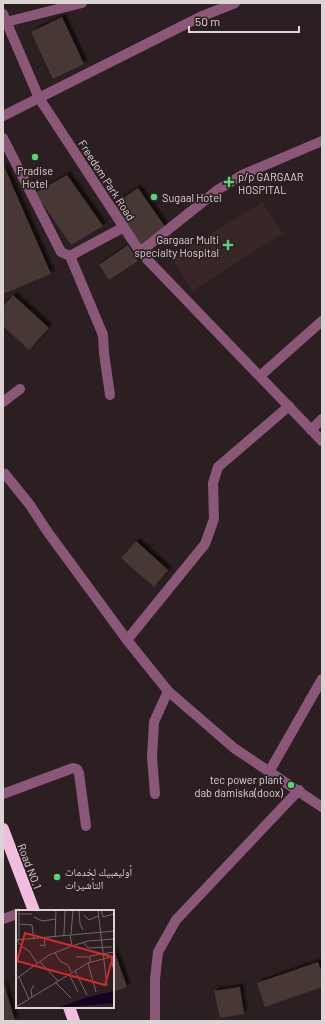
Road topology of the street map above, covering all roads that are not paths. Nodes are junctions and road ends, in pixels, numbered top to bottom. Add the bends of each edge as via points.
1 (82, 3) edge
2 (235, 3) edge
3 (5, 18) edge
4 (39, 98) junction
5 (3, 116) edge
6 (3, 138) edge
7 (322, 141) edge
8 (124, 227) junction
9 (140, 252) junction
10 (70, 256) junction
11 (322, 320) edge
12 (260, 376) junction
13 (20, 389) dead end
14 (110, 395) dead end
15 (3, 402) edge
16 (289, 406) junction
17 (322, 419) edge
18 (311, 430) junction
19 (322, 441) edge
20 (4, 474) edge
21 (127, 640) junction
22 (322, 679) edge
23 (168, 691) junction
24 (269, 772) junction
25 (299, 790) junction
26 (3, 794) edge
27 (155, 794) dead end
28 (322, 807) edge
29 (86, 826) dead end
30 (3, 830) edge
31 (31, 910) edge
32 (16, 914) edge
33 (3, 919) edge
34 (69, 1008) edge
35 (74, 1021) edge
36 (155, 1021) edge

1 - 3 street
2 - 4 street via 200,17
3 - 4 street, Freedom Park Road
4 - 5 street
4 - 8 street, Freedom Park Road
6 - 10 street via 61,252
7 - 9 street via 242,175 220,189
8 - 9 street, Freedom Park Road
8 - 10 street
9 - 12 street, Freedom Park Road
10 - 14 street via 103,335
11 - 12 street
12 - 16 street, Freedom Park Road
13 - 15 street
16 - 18 street, Freedom Park Road
16 - 21 street via 218,467 213,483 214,519 205,544
17 - 18 street
18 - 19 street, Freedom Park Road
20 - 21 street via 30,505
21 - 23 street
22 - 24 street
23 - 24 street via 234,748
23 - 27 street via 154,722 152,757
24 - 25 street
25 - 28 street
25 - 36 street via 176,920 158,952
26 - 29 street via 73,768 77,769 80,773
30 - 31 highway, Road NO.1
32 - 33 street
34 - 35 highway

